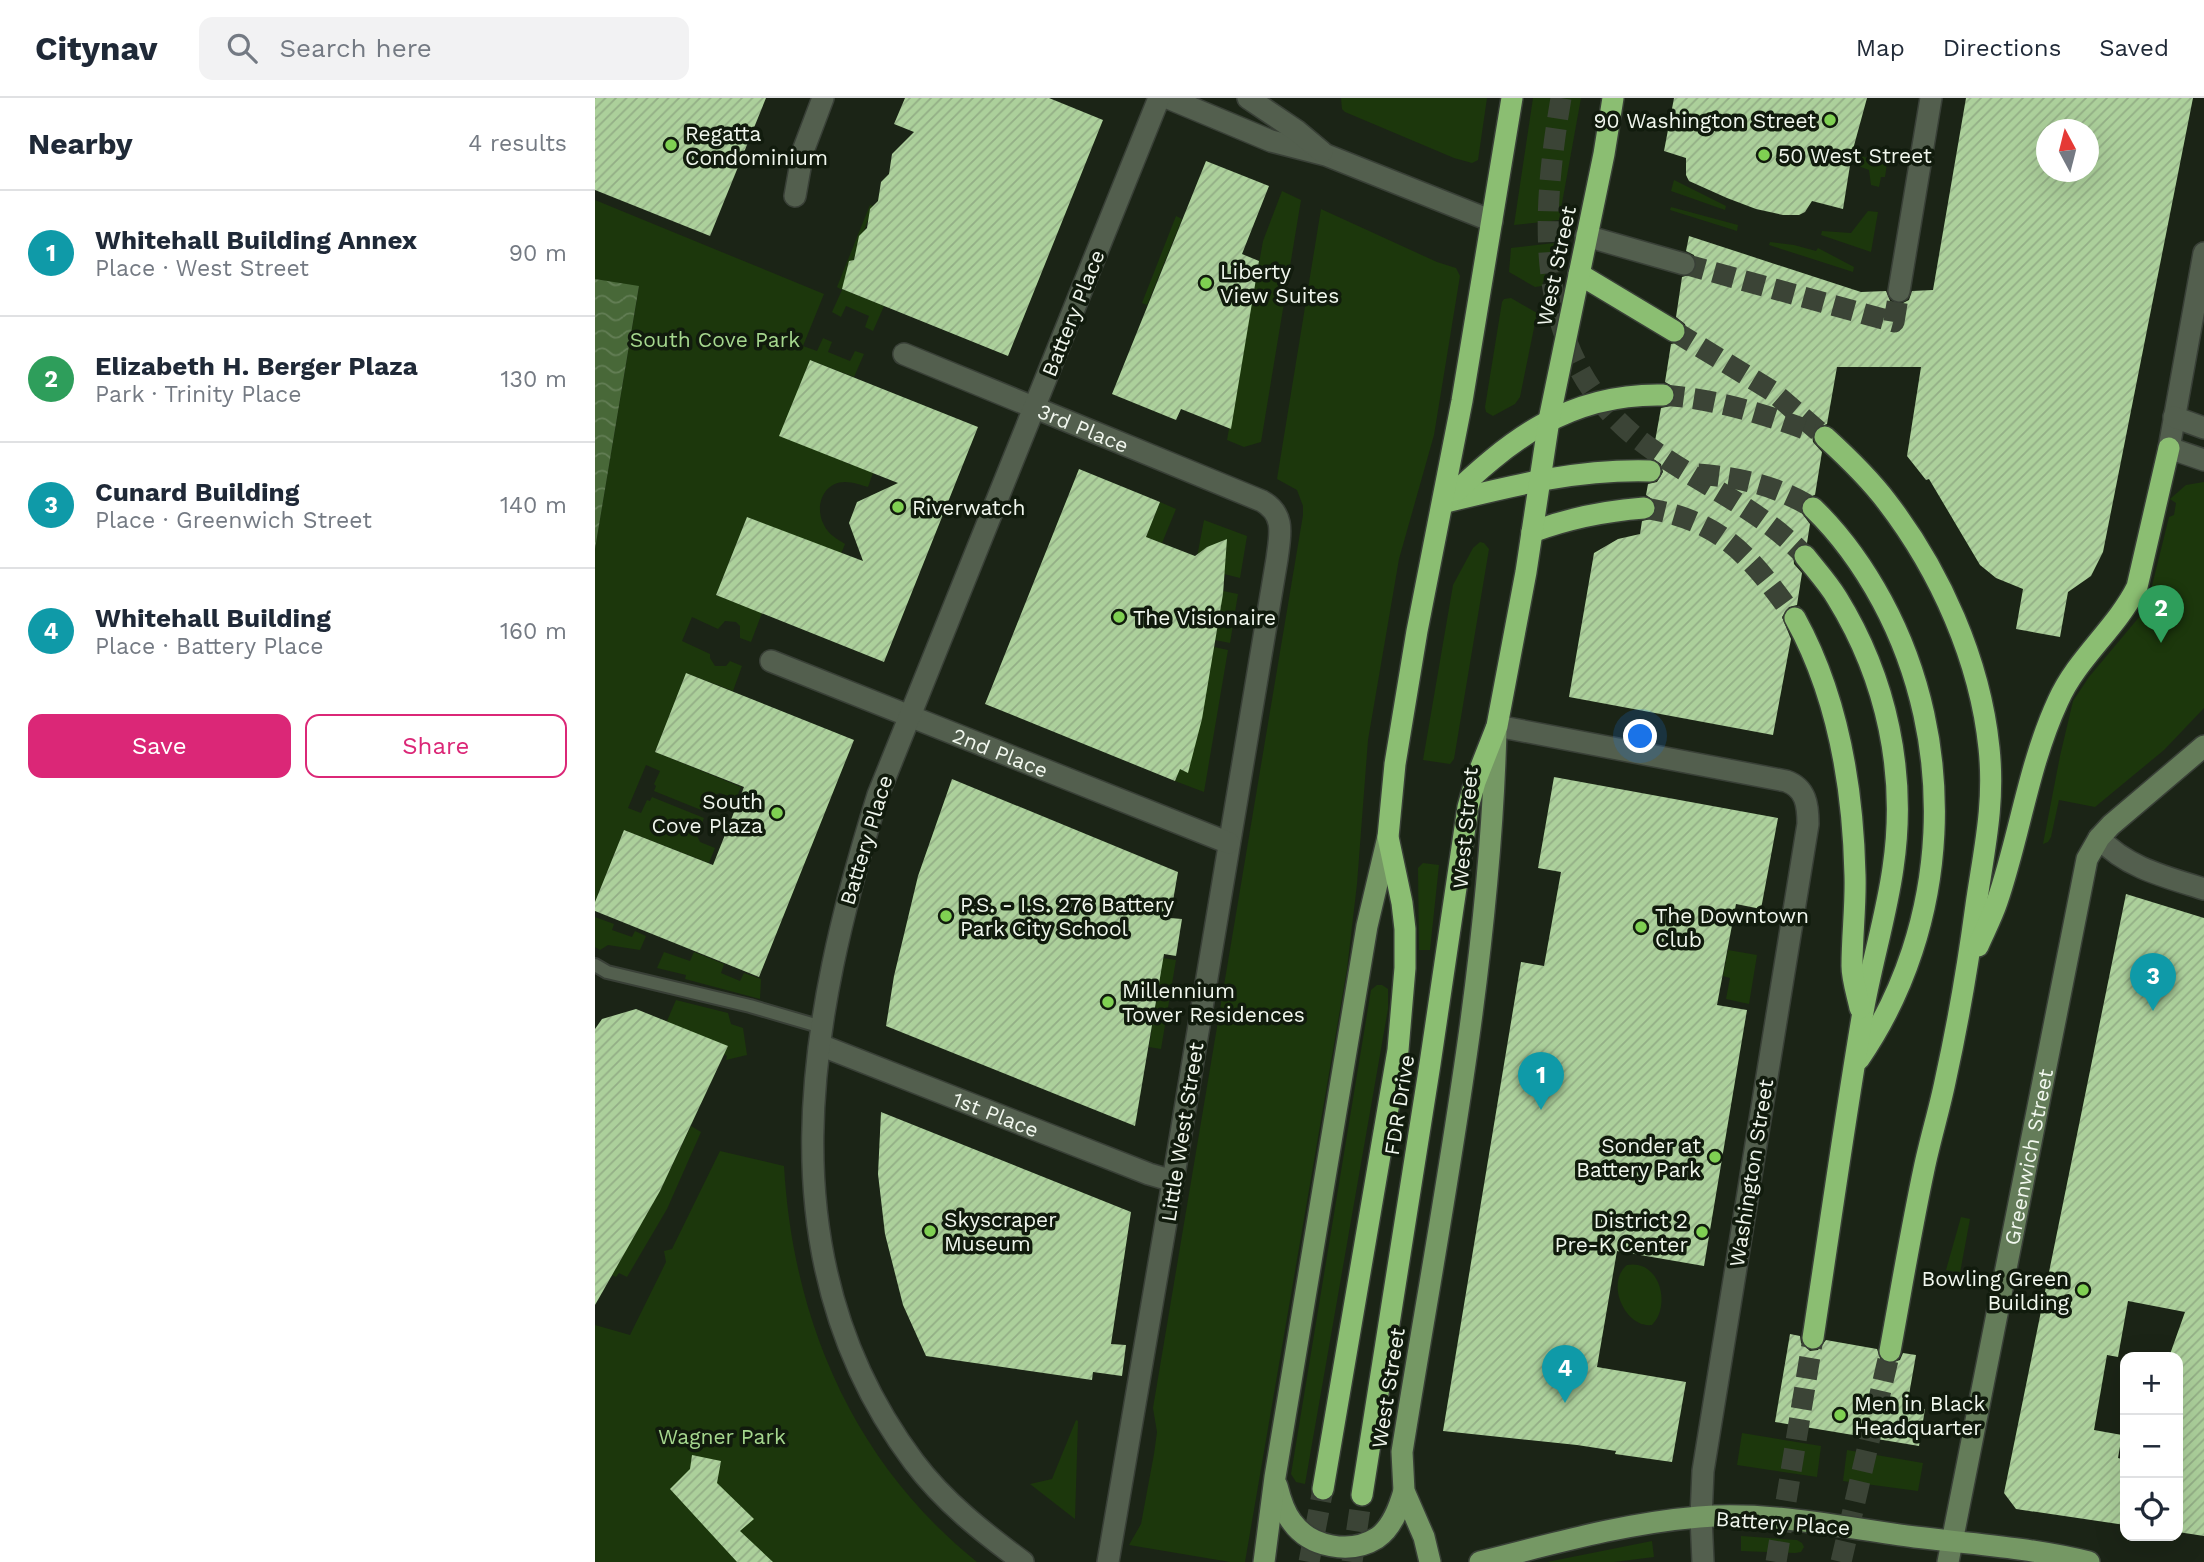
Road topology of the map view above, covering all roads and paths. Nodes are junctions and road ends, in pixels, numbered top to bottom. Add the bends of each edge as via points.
1 (823, 98) edge
2 (1159, 98) edge
3 (1168, 98) edge
4 (1248, 98) edge
5 (1512, 98) edge
6 (1613, 98) edge
7 (1931, 98) edge
8 (1326, 155) junction
9 (795, 196) dead end
10 (1492, 221) junction
11 (1586, 236) junction
12 (2204, 253) edge
13 (1684, 264) tunnel mouth
14 (1579, 274) junction
15 (1899, 291) tunnel mouth
16 (1674, 331) tunnel mouth
17 (904, 354) dead end
18 (1663, 395) tunnel mouth
19 (1035, 406) junction
20 (2174, 417) junction
21 (1549, 420) junction
22 (2204, 428) edge
23 (1825, 437) tunnel mouth
24 (2169, 448) junction
25 (2204, 460) edge
26 (1650, 471) dead end
27 (1541, 479) junction
28 (1262, 502) joint
29 (1444, 503) junction
30 (1644, 508) tunnel mouth
31 (1813, 508) tunnel mouth
32 (1532, 532) junction
33 (1805, 556) tunnel mouth
34 (1794, 618) tunnel mouth
35 (771, 661) dead end
36 (909, 717) junction
37 (1496, 726) junction
38 (2204, 746) edge
39 (1388, 837) junction
40 (2099, 838) junction
41 (1229, 843) junction
42 (2204, 889) edge
43 (595, 965) edge
44 (1968, 971) junction
45 (1862, 1016) junction
46 (821, 1036) junction
47 (1855, 1063) junction
48 (1173, 1181) junction
49 (1813, 1338) tunnel mouth
50 (1890, 1351) tunnel mouth
51 (1275, 1477) junction
52 (1323, 1489) tunnel mouth
53 (1404, 1491) junction
54 (1362, 1495) tunnel mouth
55 (1701, 1517) junction
56 (1952, 1540) junction
57 (1023, 1562) edge
58 (1108, 1562) edge
59 (1264, 1562) edge
60 (1430, 1562) edge
61 (1480, 1562) edge
62 (1703, 1562) edge
63 (1948, 1562) edge
64 (2089, 1562) edge

1 - 9 street via 803,151
2 - 19 street, Battery Place
3 - 8 street via 1271,141
4 - 8 street
5 - 10 highway
6 - 11 highway, West Street
7 - 15 street
8 - 10 street
10 - 29 highway
11 - 13 street
11 - 14 highway, West Street
12 - 20 street
14 - 16 highway
14 - 21 highway, West Street
17 - 19 street, 3rd Place
18 - 21 highway via 1613,398
19 - 28 street, 3rd Place
19 - 36 street, Battery Place
20 - 22 street
20 - 24 street
21 - 27 highway, West Street
21 - 29 highway via 1481,467
23 - 44 highway via 1886,501 1915,542 1949,607 1974,674 1989,747 1991,814
24 - 25 street
24 - 44 highway via 2137,587 2127,607 2070,677 2051,716 2028,782 1997,903
26 - 27 highway via 1599,471
27 - 29 highway
27 - 32 highway, West Street
28 - 41 street, Little West Street via 1278,516 1280,537
29 - 39 highway via 1403,712
30 - 32 highway via 1588,515
31 - 47 highway via 1851,549 1890,617 1918,690 1933,768 1933,850 1920,924 1893,1003
32 - 37 highway, West Street
33 - 45 highway via 1836,596 1866,654 1887,719 1899,789 1894,866
34 - 45 highway via 1826,684 1846,774 1855,863 1851,968
35 - 36 street, 2nd Place
36 - 41 street, 2nd Place
36 - 46 street, Battery Place via 853,875
37 - 53 main road, West Street via 1493,810 1474,989 1402,1452
37 - 54 highway, FDR Drive via 1468,807
37 - 55 street, Washington Street via 1786,781 1798,787 1806,801 1808,824 1703,1471
38 - 40 main road
39 - 51 main road via 1367,926
39 - 52 highway, FDR Drive via 1402,903 1402,1010
40 - 42 street via 2127,861
40 - 56 main road, Greenwich Street via 2084,869
41 - 48 street, Little West Street
43 - 46 lane, 1st Place via 607,972 750,1006
44 - 50 highway
45 - 47 highway
46 - 48 street, 1st Place
46 - 57 street, Battery Place via 814,1098 813,1190 824,1263 845,1337 876,1403 915,1463 957,1509
47 - 49 highway
48 - 58 street, Little West Street
51 - 53 main road via 1291,1522 1312,1539 1339,1547 1377,1538 1395,1516
51 - 59 main road
53 - 60 main road, West Street
55 - 56 main road, Battery Place via 1807,1521
55 - 61 main road, Battery Place via 1596,1534
55 - 62 street, Washington Street
56 - 63 main road, Greenwich Street
56 - 64 main road, Battery Place

